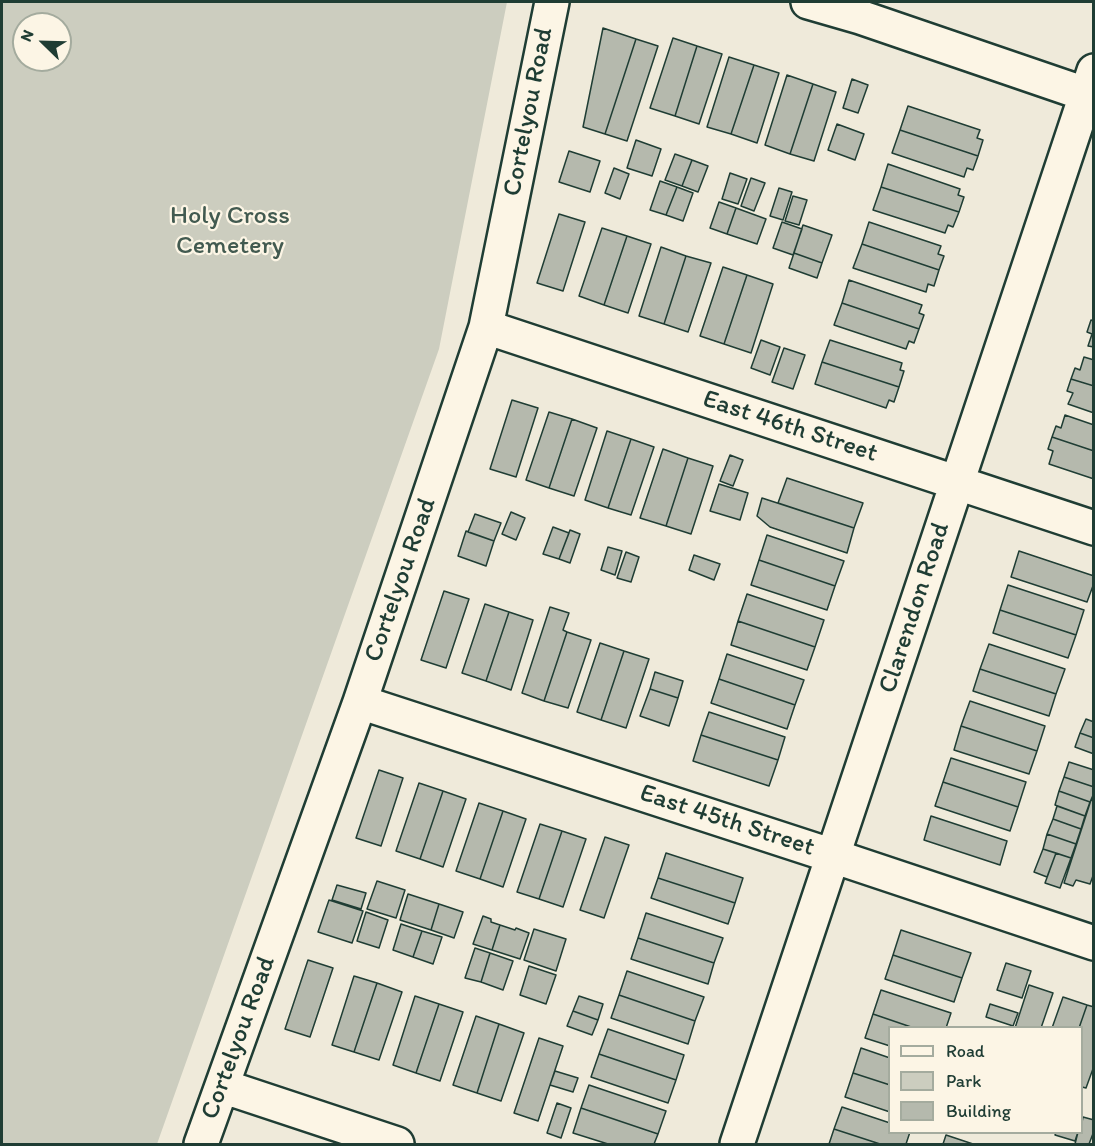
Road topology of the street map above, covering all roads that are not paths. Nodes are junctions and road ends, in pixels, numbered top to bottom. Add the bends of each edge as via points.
1 (552, 2) edge
2 (808, 2) edge
3 (1091, 87) edge
4 (486, 327) junction
5 (957, 482) junction
6 (1094, 528) edge
7 (360, 702) junction
8 (833, 856) junction
9 (1094, 943) edge
10 (222, 1086) junction
11 (201, 1144) edge
12 (398, 1144) edge
13 (737, 1144) edge

1 - 4 street, Cortelyou Road
2 - 3 street
3 - 5 street, Clarendon Road
4 - 5 street, East 46th Street
4 - 7 street, Cortelyou Road
5 - 6 street, East 46th Street
5 - 8 street, Clarendon Road
7 - 8 street, East 45th Street
7 - 10 street, Cortelyou Road
8 - 9 street, East 45th Street
8 - 13 street, Clarendon Road
10 - 11 street, Cortelyou Road
10 - 12 street

